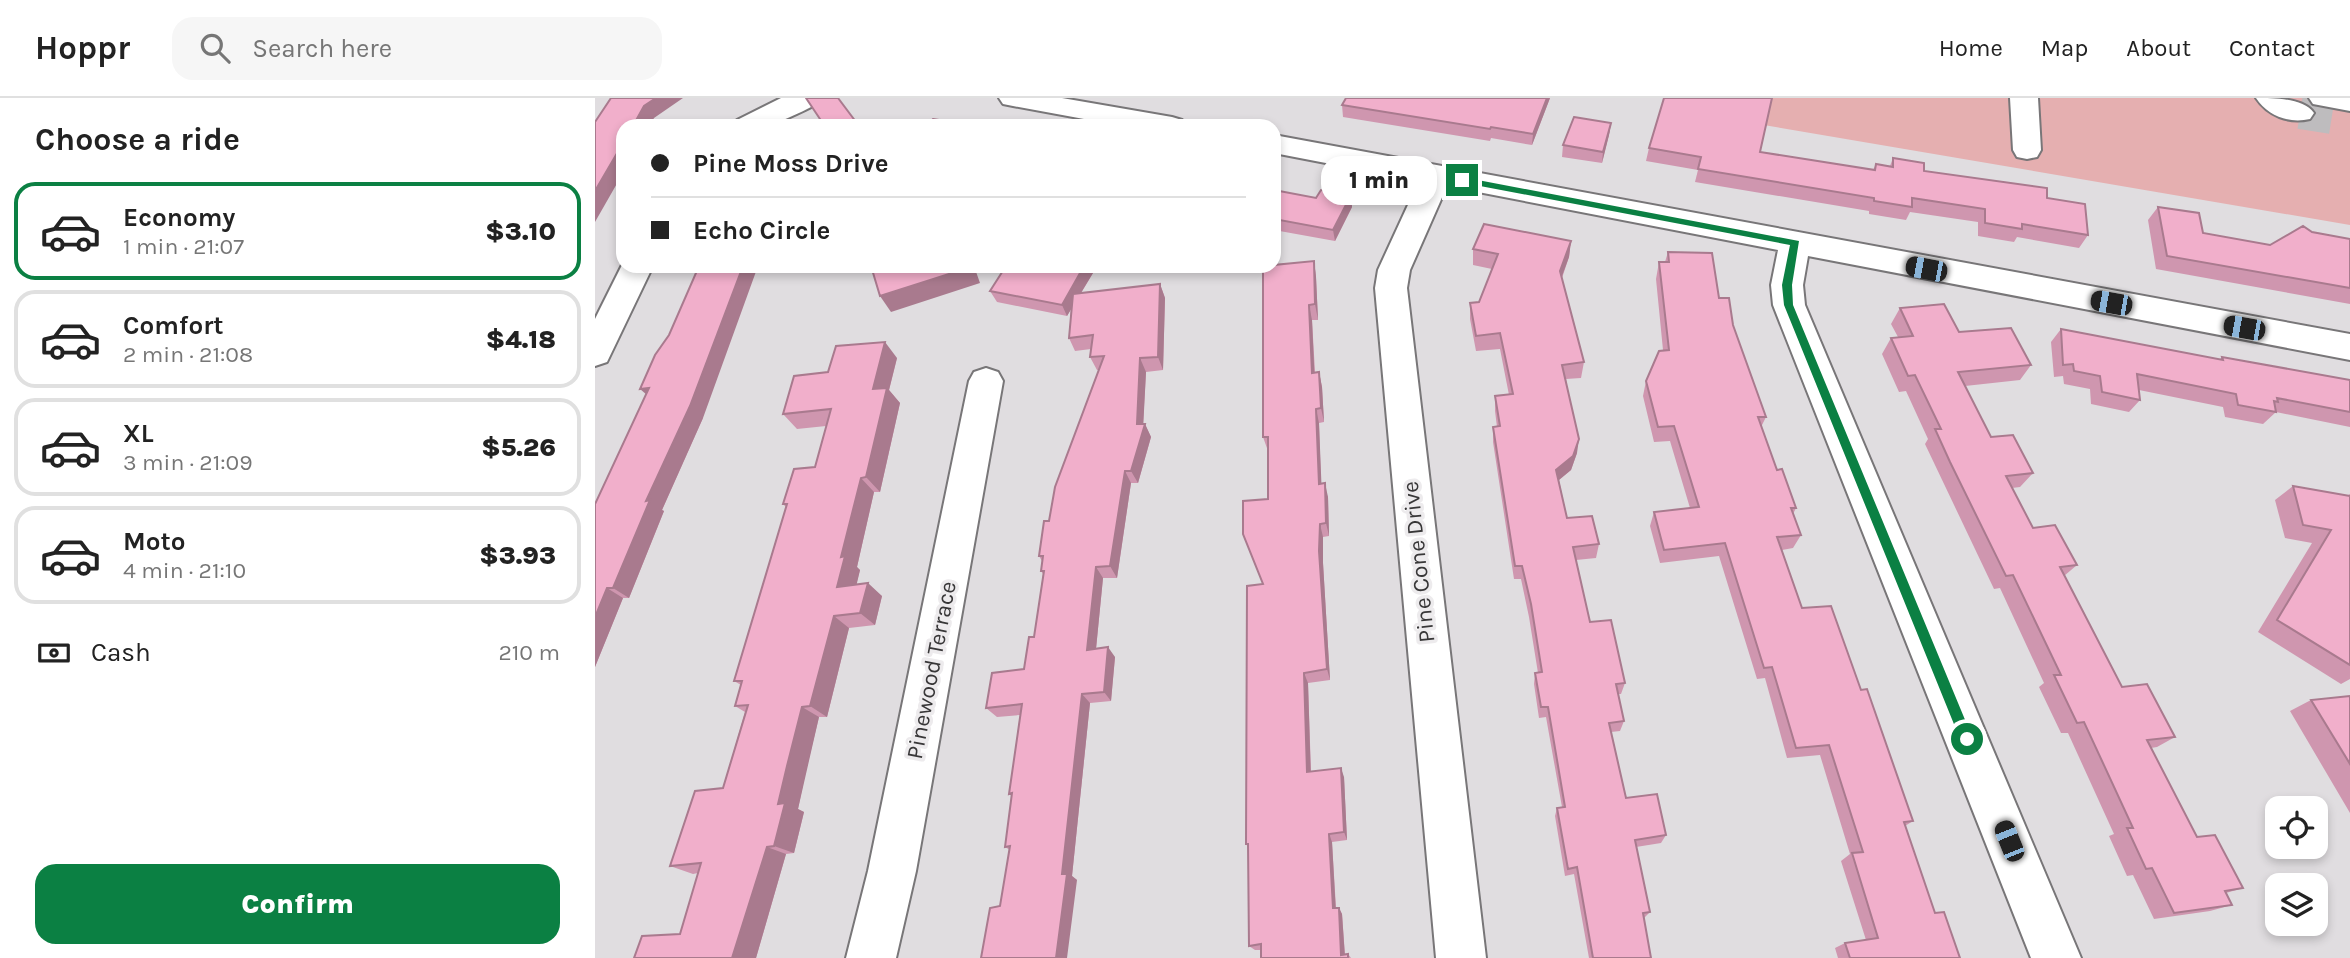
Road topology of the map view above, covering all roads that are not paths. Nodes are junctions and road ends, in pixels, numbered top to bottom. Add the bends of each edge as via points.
1 (1013, 98) edge
2 (2024, 98) edge
3 (2270, 98) edge
4 (796, 100) edge
5 (2300, 113) tunnel mouth
6 (760, 119) edge
7 (1132, 119) edge
8 (1281, 145) edge
9 (2027, 150) dead end
10 (1437, 175) junction
11 (1795, 243) junction
12 (634, 273) edge
13 (2350, 347) edge
14 (595, 353) edge
15 (986, 381) dead end
16 (871, 958) edge
17 (1461, 958) edge
18 (2056, 958) edge

1 - 7 street
2 - 9 street
3 - 5 street via 2287,111
4 - 6 street
8 - 10 street
10 - 11 street
10 - 17 street, Pine Cone Drive via 1394,270 1391,288
11 - 13 street
11 - 18 street via 1787,285 1789,305
12 - 14 street
15 - 16 street, Pinewood Terrace via 892,871

